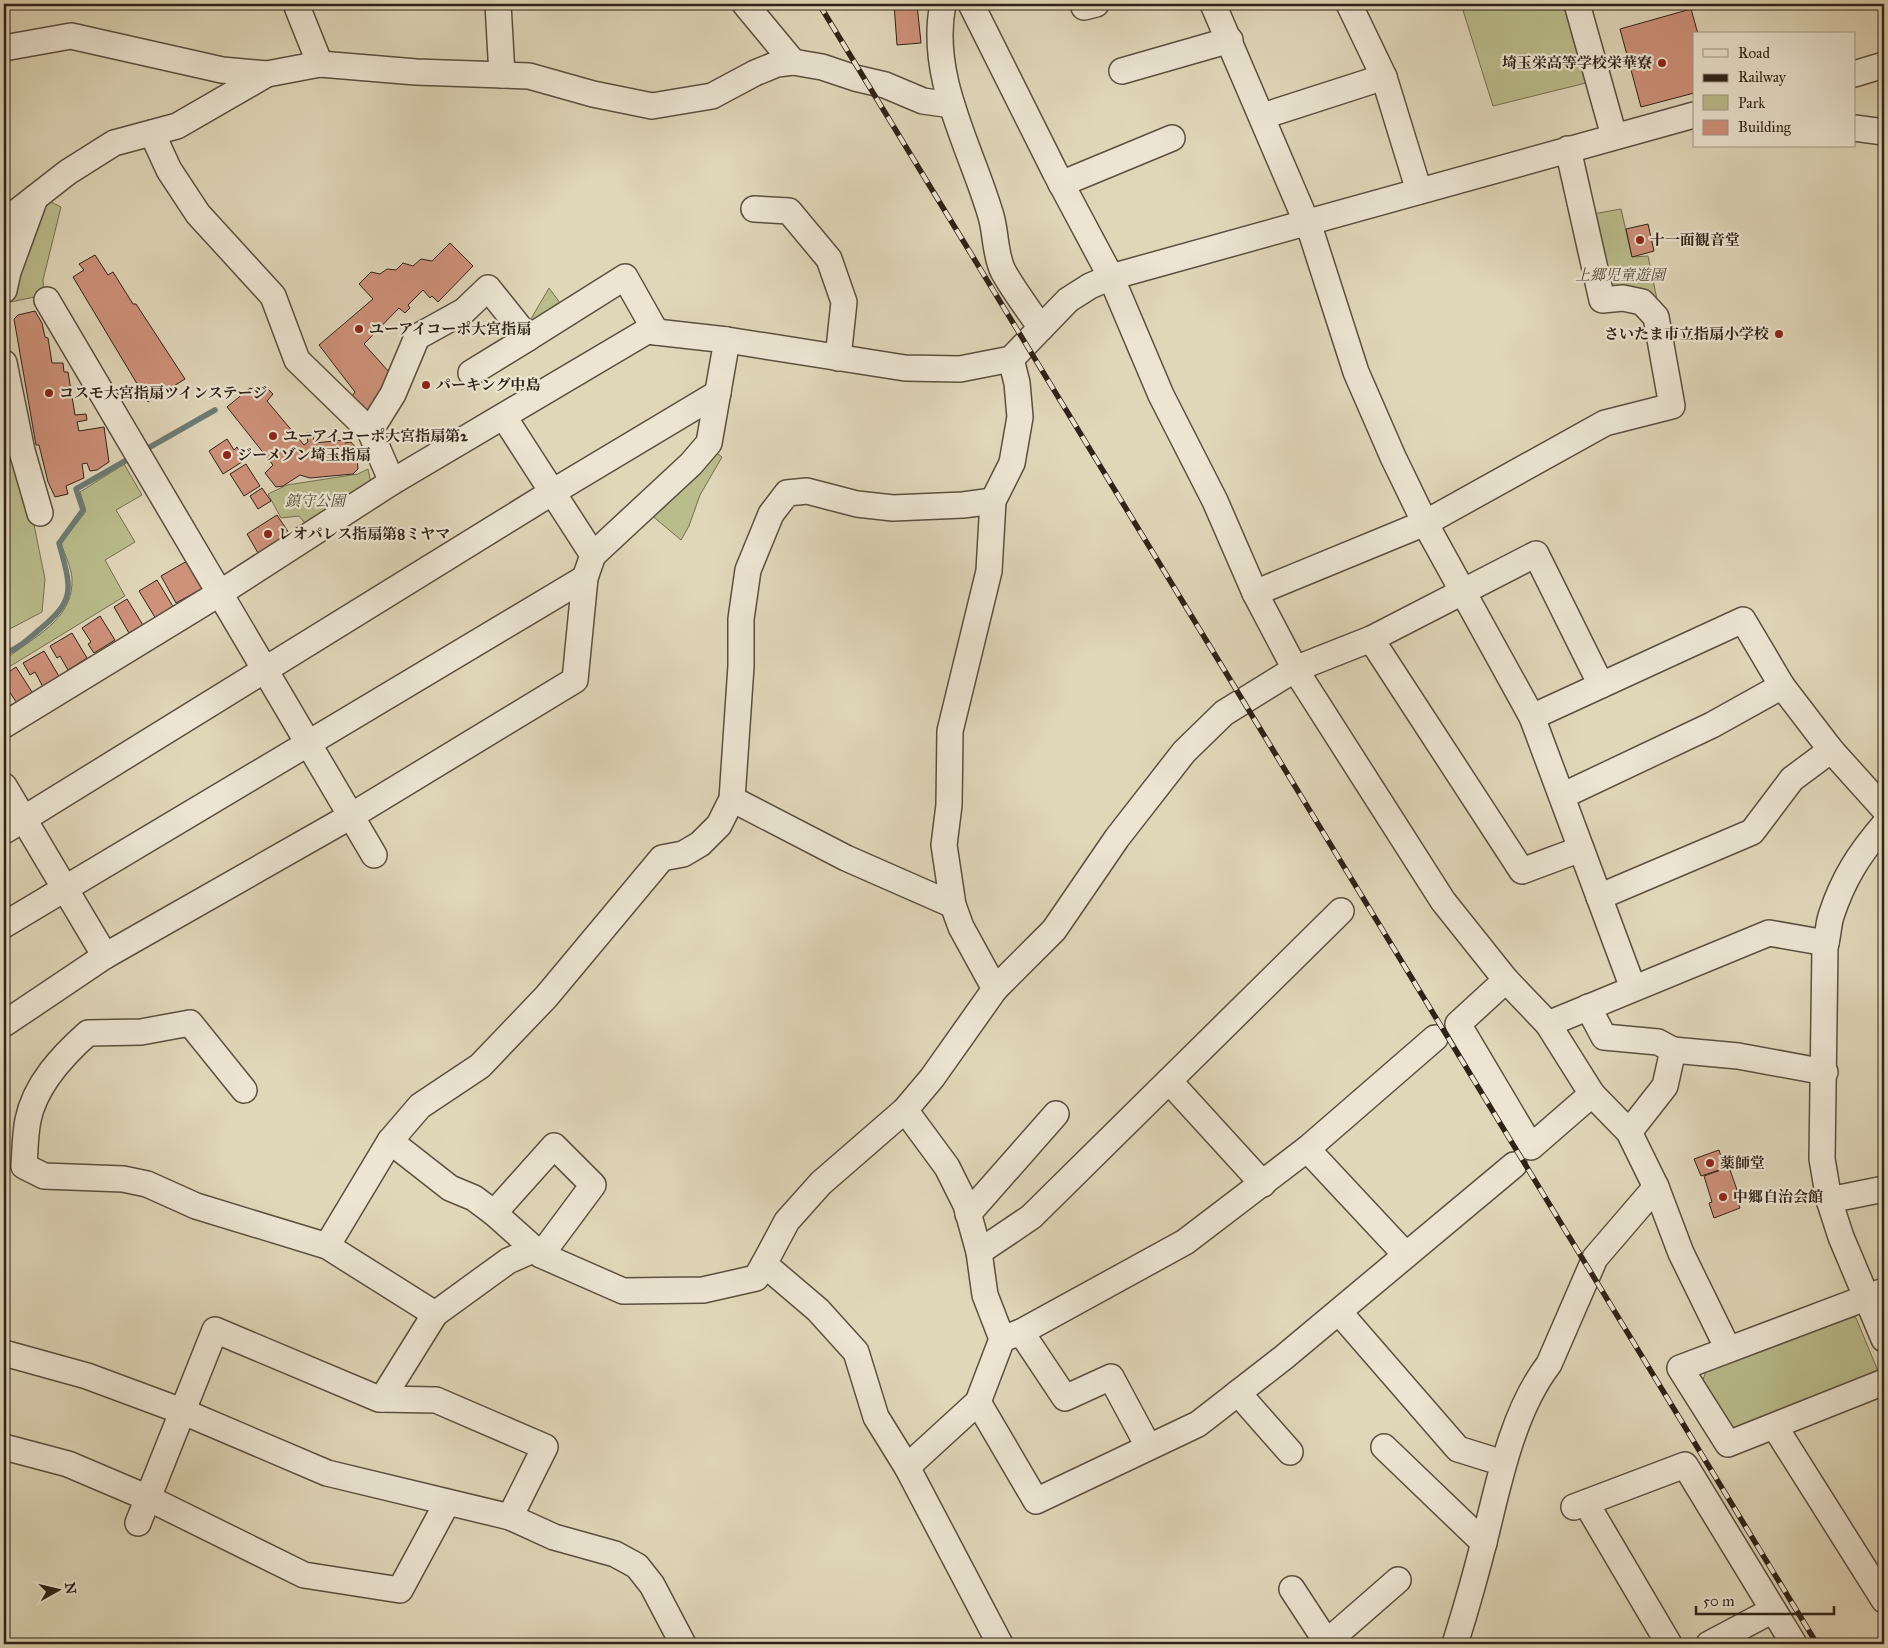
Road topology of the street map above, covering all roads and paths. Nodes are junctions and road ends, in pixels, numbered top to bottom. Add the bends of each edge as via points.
1 (296, 4) edge
2 (498, 4) edge
3 (745, 4) edge
4 (943, 4) edge
5 (971, 4) edge
6 (1083, 4) edge
7 (1096, 4) edge
8 (1213, 4) edge
9 (1348, 4) edge
10 (1577, 4) edge
11 (1230, 40) junction
12 (4, 48) edge
13 (793, 62) junction
14 (320, 64) junction
15 (1884, 66) edge
16 (1122, 71) dead end
17 (1856, 73) edge
18 (267, 74) junction
19 (502, 75) junction
20 (1384, 77) junction
21 (952, 105) junction
22 (1693, 115) edge
23 (1263, 116) junction
24 (1856, 128) edge
25 (1884, 132) edge
26 (152, 134) junction
27 (1614, 136) junction
28 (1172, 138) dead end
29 (1568, 149) junction
30 (1061, 184) junction
31 (1419, 191) junction
32 (35, 198) junction
33 (754, 208) dead end
34 (4, 222) edge
35 (1307, 224) junction
36 (1112, 277) junction
37 (4, 290) edge
38 (47, 300) dead end
39 (1041, 328) junction
40 (656, 332) junction
41 (528, 338) junction
42 (727, 340) junction
43 (838, 358) junction
44 (1011, 359) junction
45 (4, 364) edge
46 (471, 373) dead end
47 (718, 394) junction
48 (504, 418) junction
49 (370, 431) junction
50 (392, 482) junction
51 (551, 493) junction
52 (993, 501) junction
53 (40, 513) dead end
54 (1426, 523) junction
55 (589, 566) junction
56 (1463, 591) junction
57 (220, 593) junction
58 (1255, 593) junction
59 (1371, 639) junction
60 (265, 669) junction
61 (1295, 669) junction
62 (1601, 685) junction
63 (1782, 686) junction
64 (1532, 718) junction
65 (4, 725) edge
66 (308, 742) junction
67 (1831, 750) junction
68 (4, 786) edge
69 (1562, 796) junction
70 (732, 799) junction
71 (1884, 809) edge
72 (351, 816) junction
73 (14, 825) edge
74 (1884, 825) edge
75 (1581, 849) junction
76 (374, 855) dead end
77 (66, 887) junction
78 (1599, 897) junction
79 (953, 905) junction
80 (1341, 911) dead end
81 (4, 925) edge
82 (1826, 943) junction
83 (105, 956) junction
84 (1506, 980) junction
85 (1632, 988) junction
86 (995, 989) junction
87 (1588, 1007) junction
88 (4, 1024) edge
89 (1548, 1024) junction
90 (1435, 1038) dead end
91 (1673, 1050) junction
92 (1825, 1072) junction
93 (1169, 1081) junction
94 (244, 1090) dead end
95 (1592, 1094) junction
96 (905, 1110) junction
97 (1056, 1114) dead end
98 (1629, 1132) junction
99 (390, 1141) junction
100 (1307, 1149) junction
101 (1514, 1165) dead end
102 (1263, 1184) junction
103 (1656, 1187) junction
104 (1884, 1189) edge
105 (1829, 1200) junction
106 (494, 1213) junction
107 (968, 1214) junction
108 (327, 1246) junction
109 (538, 1252) junction
110 (979, 1252) junction
111 (1406, 1255) junction
112 (764, 1264) junction
113 (1876, 1295) edge
114 (1339, 1312) junction
115 (435, 1314) junction
116 (1011, 1336) junction
117 (1884, 1339) edge
118 (1728, 1349) junction
119 (4, 1353) edge
120 (1884, 1382) edge
121 (1238, 1393) junction
122 (382, 1399) junction
123 (978, 1402) junction
124 (184, 1412) junction
125 (1775, 1427) junction
126 (1148, 1446) junction
127 (4, 1447) edge
128 (1384, 1447) dead end
129 (1290, 1452) dead end
130 (1503, 1463) junction
131 (907, 1467) junction
132 (148, 1498) junction
133 (447, 1503) junction
134 (510, 1516) junction
135 (138, 1523) dead end
136 (1484, 1543) junction
137 (1398, 1580) dead end
138 (1292, 1589) dead end
139 (1884, 1600) edge
140 (1773, 1610) junction
141 (1327, 1643) edge
142 (683, 1644) edge
143 (1000, 1644) edge
144 (1455, 1644) edge
145 (1669, 1644) edge
146 (1709, 1644) edge
147 (1794, 1644) edge

1 - 14 street
2 - 19 street
3 - 13 street
4 - 21 street via 940,54
5 - 30 street
6 - 7 street via 1084,7
8 - 11 street
9 - 20 street
10 - 27 street
11 - 16 street
11 - 23 street
12 - 18 street via 71,36 222,70
13 - 19 street via 777,64 755,73 712,96 652,106 529,76
13 - 21 street via 885,84 923,101
14 - 18 street
14 - 19 street
15 - 17 street
18 - 26 street via 177,126
20 - 23 street
20 - 31 street
21 - 39 street via 991,216 1002,269
22 - 27 street
23 - 35 street
24 - 25 street
26 - 32 street via 114,143
26 - 49 street via 169,170 198,214 273,296 297,360
27 - 29 street
28 - 30 street
29 - 31 street
29 - 54 street via 1602,300 1623,298 1642,302 1656,316 1672,406 1605,423
30 - 36 street
31 - 35 street
32 - 34 street
32 - 37 street
33 - 43 street via 789,211 829,259 844,302
35 - 36 street
35 - 54 street via 1356,372
36 - 39 street via 1068,300
36 - 58 street via 1161,396 1215,501
38 - 57 street
39 - 44 street
40 - 41 street via 626,277
40 - 42 street
40 - 48 street via 647,331
41 - 46 street
41 - 49 street via 488,288 464,311 417,337 393,394
42 - 43 street
42 - 47 street
43 - 44 street via 931,370 960,370
44 - 52 street via 1020,417 1012,463
45 - 53 street via 22,451
47 - 51 street
47 - 55 street via 709,443
48 - 50 street
48 - 51 street
49 - 50 street
50 - 57 street
51 - 55 street
51 - 60 street
52 - 70 street via 963,506 893,508 857,504 807,491 787,493 771,514 748,570 741,619
52 - 79 street via 989,571 950,731 949,805 944,845
54 - 56 street
54 - 58 street
55 - 66 street
55 - 72 street via 574,680
56 - 59 street
56 - 62 street via 1536,554
56 - 64 street
57 - 60 street
57 - 65 street
58 - 61 street
59 - 61 street
59 - 75 street via 1522,871
60 - 66 street
60 - 73 street
61 - 84 street via 1443,901
61 - 86 street via 1224,713 1184,752 1116,838 1054,930
62 - 63 street via 1743,620
62 - 64 street
63 - 67 street
63 - 69 street via 1712,725
64 - 69 street
66 - 72 street
66 - 77 street
67 - 71 street
67 - 78 street via 1792,779 1752,832
68 - 73 street
69 - 75 street
70 - 79 street via 846,858
70 - 99 street via 718,825 700,844 683,854 662,858 546,997 480,1066 420,1106
72 - 76 street
72 - 83 street
73 - 77 street
74 - 82 street via 1859,854 1842,886 1830,918
75 - 78 street
77 - 81 street
77 - 83 street
78 - 85 street
79 - 86 street
80 - 93 street
82 - 85 street via 1769,932
82 - 92 street
83 - 88 street
84 - 89 street
84 - 95 street via 1458,1024 1531,1147
85 - 87 street
86 - 96 street via 932,1078
87 - 89 street
87 - 91 street via 1604,1037 1658,1042
89 - 95 street
90 - 100 street
91 - 92 street via 1738,1056
91 - 98 street via 1664,1086
92 - 105 street via 1822,1159
93 - 102 street
93 - 110 street via 1030,1217
94 - 108 street via 190,1023 141,1032 88,1033 65,1054 37,1093 28,1120 24,1166 44,1176 123,1179 146,1184 196,1206
95 - 98 street
96 - 107 street via 947,1167
96 - 112 street via 821,1183 787,1221
97 - 107 street
98 - 103 street
99 - 106 street via 450,1188 474,1198
99 - 108 street
100 - 102 street
100 - 111 street
101 - 111 street
102 - 116 street via 1185,1242
103 - 118 street via 1680,1253
103 - 130 street via 1595,1258 1549,1364 1538,1378
104 - 105 street
105 - 113 street via 1841,1237
106 - 109 street
106 - 109 street via 554,1146 594,1185
107 - 110 street
108 - 115 street
109 - 112 street via 623,1291 703,1290 756,1278
109 - 115 street via 508,1261
110 - 116 street via 985,1295
111 - 114 street
112 - 131 street via 818,1310 856,1352 876,1417
113 - 117 street
113 - 118 street
114 - 121 street
114 - 130 street via 1458,1450
115 - 122 street
116 - 123 street
116 - 126 street via 1065,1398 1111,1377
118 - 125 street via 1680,1368 1728,1444
119 - 124 street via 87,1376
120 - 125 street
121 - 126 street via 1198,1424
121 - 129 street
122 - 124 street via 215,1330
122 - 134 street via 436,1400 545,1447
123 - 126 street via 1036,1501
123 - 131 street
124 - 132 street
124 - 133 street via 327,1473
125 - 139 street
127 - 132 street via 68,1464
128 - 136 street
130 - 136 street
131 - 143 street
132 - 133 street via 304,1575 400,1590
132 - 135 street
133 - 134 street
134 - 142 street via 554,1537 615,1554 637,1566 652,1585
136 - 144 street
137 - 141 street
138 - 141 street
140 - 145 street via 1686,1465 1580,1505
140 - 146 street
140 - 147 street

